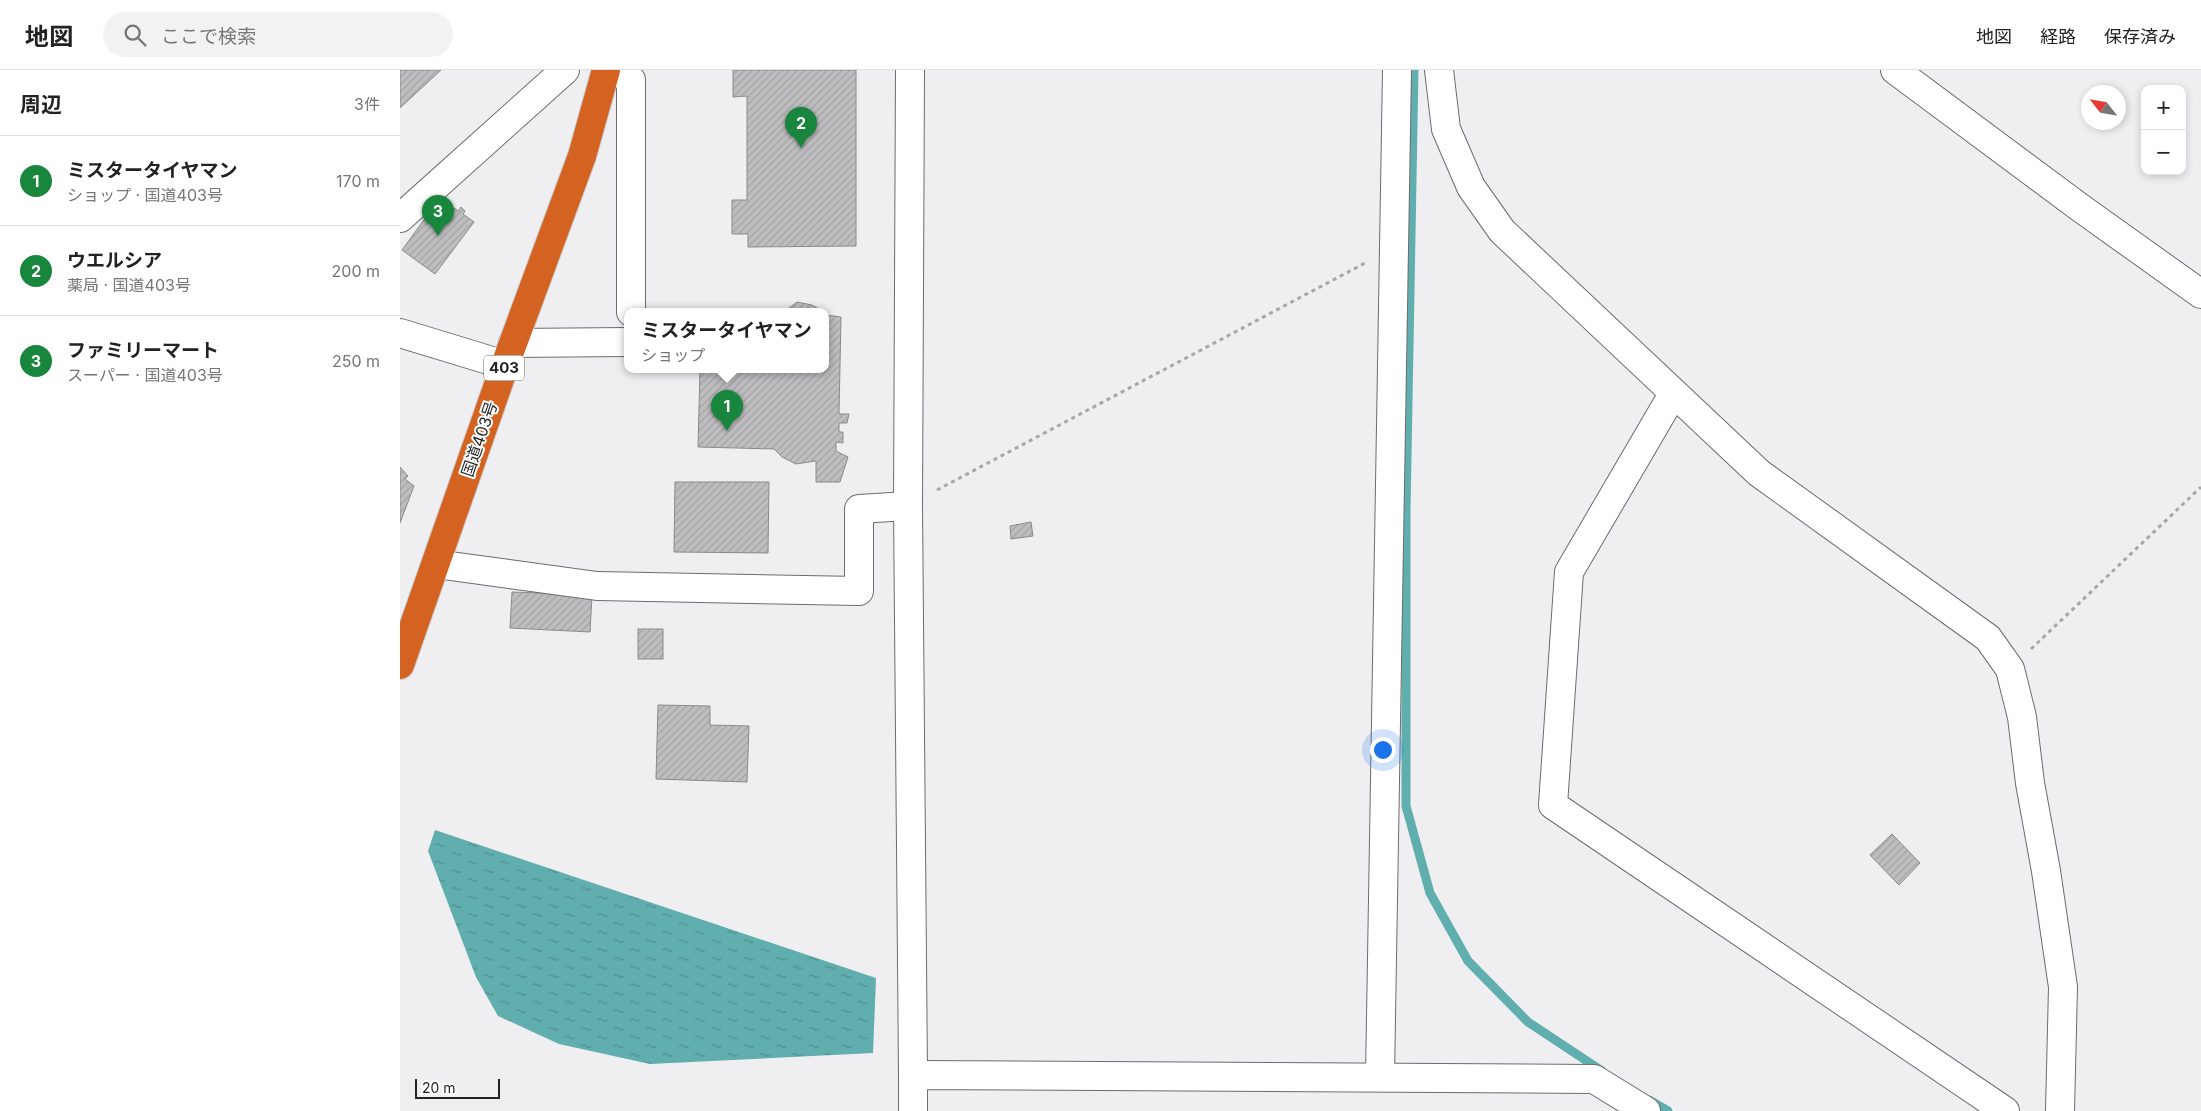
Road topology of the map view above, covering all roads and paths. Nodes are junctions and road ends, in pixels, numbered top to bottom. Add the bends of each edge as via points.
1 (565, 70) edge
2 (606, 70) edge
3 (616, 70) edge
4 (910, 70) edge
5 (1397, 70) edge
6 (1439, 70) edge
7 (1895, 70) edge
8 (400, 218) edge
9 (1394, 248) junction
10 (2201, 294) edge
11 (631, 308) edge
12 (400, 333) edge
13 (624, 342) edge
14 (509, 354) junction
15 (1673, 394) junction
16 (2201, 487) edge
17 (908, 506) junction
18 (436, 564) junction
19 (400, 665) edge
20 (2010, 669) junction
21 (913, 1075) junction
22 (1380, 1077) junction
23 (913, 1111) edge
24 (1646, 1111) edge
25 (2005, 1111) edge
26 (2060, 1111) edge

1 - 8 street
2 - 14 highway, 国道403号 / 403 via 582,156
3 - 11 street via 631,80
4 - 17 street
5 - 9 street
6 - 15 street via 1446,129 1471,187 1502,231
7 - 10 street
9 - 17 path
9 - 22 street
12 - 14 street
13 - 14 street
14 - 18 highway, 国道403号 / 403
15 - 20 street via 1759,473 1988,638
15 - 25 street via 1569,572 1553,805
16 - 20 path
17 - 18 street via 859,509 859,591 597,586
17 - 21 street
18 - 19 highway, 国道403号 / 403
20 - 26 street via 2022,717 2063,987
21 - 22 street
21 - 23 street
22 - 24 street via 1594,1079

